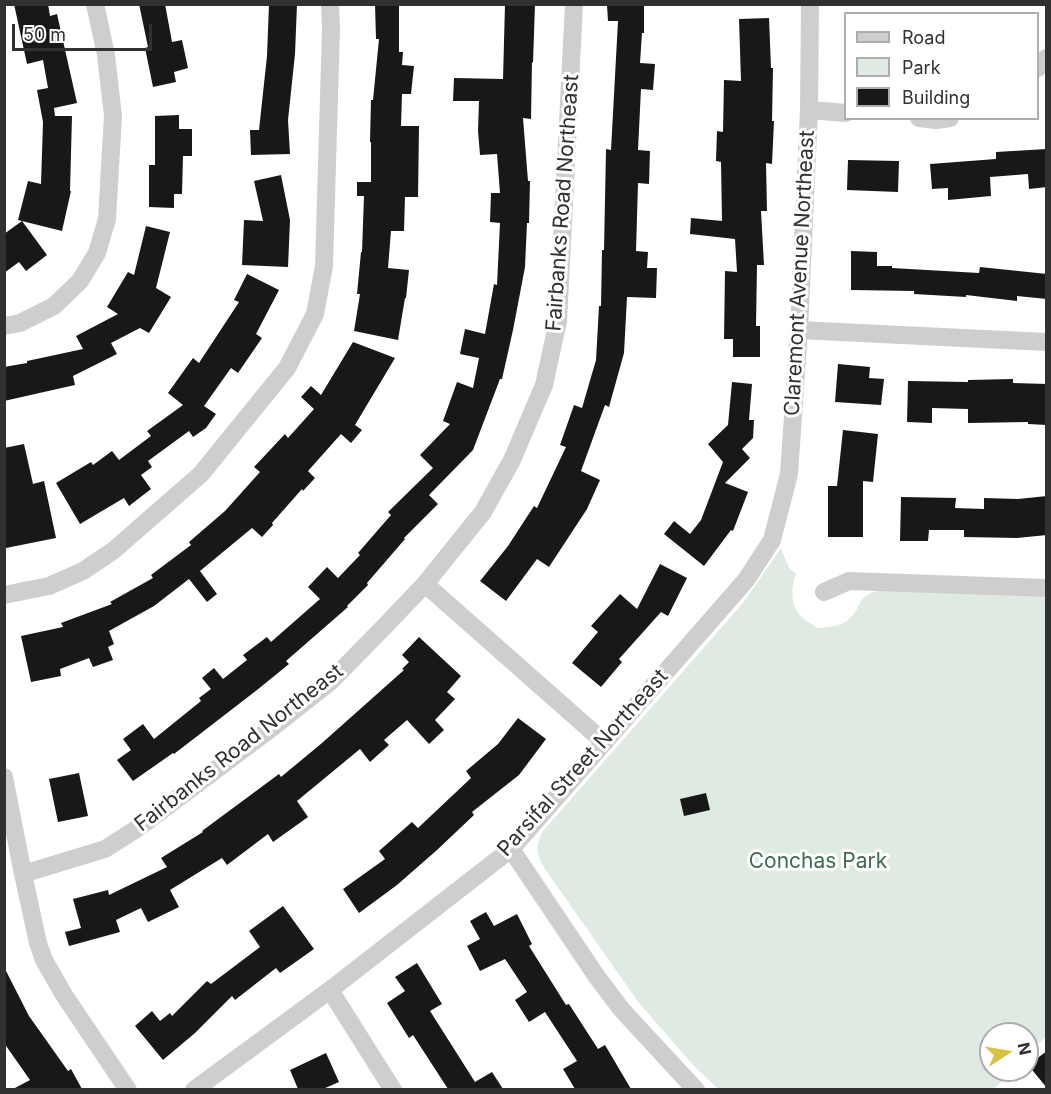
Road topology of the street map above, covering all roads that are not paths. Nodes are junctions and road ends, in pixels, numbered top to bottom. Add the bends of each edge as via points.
1 (95, 4) edge
2 (330, 4) edge
3 (574, 4) edge
4 (810, 4) edge
5 (808, 110) junction
6 (844, 113) edge
7 (4, 326) edge
8 (799, 330) junction
9 (1047, 342) edge
10 (772, 540) joint
11 (425, 584) junction
12 (1047, 588) edge
13 (824, 592) dead end
14 (4, 596) edge
15 (604, 742) junction
16 (4, 777) edge
17 (511, 849) junction
18 (23, 874) junction
19 (330, 990) junction
20 (128, 1089) edge
21 (194, 1089) edge
22 (393, 1089) edge
23 (696, 1089) edge

1 - 7 street via 113,116 107,219 96,253 80,281 54,306 20,323
2 - 14 street via 324,266 315,314 287,368 201,474 114,550 83,571 48,586
3 - 11 street, Fairbanks Road Northeast via 558,321 544,385 512,460 483,512
4 - 5 street, Claremont Avenue Northeast
5 - 6 street
5 - 8 street, Claremont Avenue Northeast
8 - 9 street
8 - 10 street, Claremont Avenue Northeast via 789,474
10 - 15 street, Parsifal Street Northeast via 746,580
11 - 15 street
11 - 18 street, Fairbanks Road Northeast via 330,682 138,828 105,849
12 - 13 street via 849,580
15 - 17 street, Parsifal Street Northeast
16 - 18 street
17 - 19 street, Parsifal Street Northeast
17 - 23 street via 622,1010
18 - 20 street via 44,960
19 - 21 street, Parsifal Street Northeast
19 - 22 street

